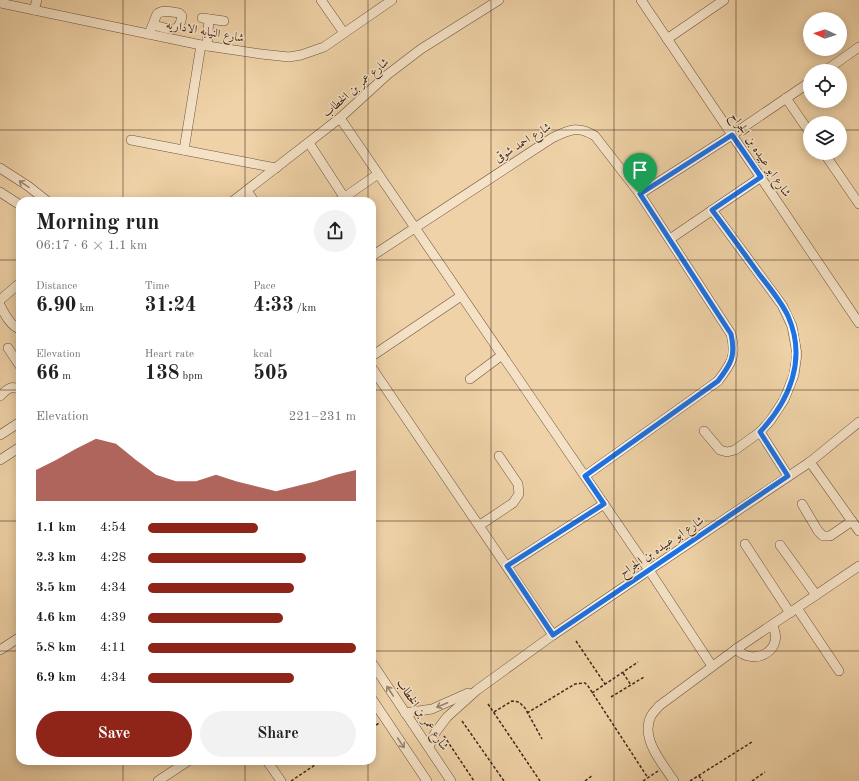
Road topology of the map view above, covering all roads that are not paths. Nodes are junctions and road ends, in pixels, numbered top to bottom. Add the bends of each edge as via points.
1 (37, 0) edge
2 (322, 0) edge
3 (392, 0) edge
4 (499, 0) edge
5 (641, 0) edge
6 (724, 0) edge
7 (0, 3) edge
8 (34, 10) junction
9 (224, 21) dead end
10 (344, 33) junction
11 (668, 39) junction
12 (204, 45) junction
13 (857, 52) edge
14 (837, 64) edge
15 (803, 87) edge
16 (786, 98) junction
17 (340, 118) junction
18 (803, 123) edge
19 (732, 135) junction
20 (131, 140) dead end
21 (308, 143) junction
22 (184, 150) junction
23 (829, 160) edge
24 (0, 168) edge
25 (276, 168) junction
26 (378, 174) junction
27 (761, 177) junction
28 (247, 191) junction
29 (0, 192) edge
30 (640, 194) junction
31 (42, 197) edge
32 (239, 197) edge
33 (251, 197) edge
34 (341, 197) edge
35 (345, 197) edge
36 (16, 202) edge
37 (859, 204) edge
38 (712, 210) junction
39 (415, 228) junction
40 (670, 239) junction
41 (376, 253) edge
42 (16, 286) edge
43 (461, 296) junction
44 (0, 300) edge
45 (0, 305) edge
46 (859, 323) edge
47 (16, 328) edge
48 (8, 348) dead end
49 (376, 353) edge
50 (502, 355) junction
51 (16, 360) edge
52 (376, 374) edge
53 (470, 380) dead end
54 (16, 388) edge
55 (0, 396) edge
56 (859, 422) edge
57 (16, 425) edge
58 (704, 431) dead end
59 (760, 432) junction
60 (0, 435) edge
61 (16, 450) edge
62 (499, 456) dead end
63 (0, 460) edge
64 (810, 462) junction
65 (585, 476) junction
66 (788, 476) junction
67 (604, 504) junction
68 (802, 504) dead end
69 (852, 521) junction
70 (480, 525) junction
71 (859, 532) edge
72 (746, 544) dead end
73 (780, 545) dead end
74 (507, 566) junction
75 (859, 566) edge
76 (649, 570) junction
77 (816, 595) junction
78 (794, 610) junction
79 (772, 625) junction
80 (553, 635) junction
81 (16, 639) edge
82 (736, 649) junction
83 (0, 650) edge
84 (712, 666) junction
85 (376, 669) edge
86 (839, 671) dead end
87 (477, 690) junction
88 (376, 705) edge
89 (405, 713) junction
90 (428, 747) junction
91 (182, 765) edge
92 (270, 765) edge
93 (158, 781) edge
94 (281, 781) edge
95 (427, 781) edge
96 (452, 781) edge
97 (674, 781) edge

1 - 8 street
2 - 10 street
3 - 10 street, شارع النيابه الاداريه
4 - 17 street, شارع عمر بن الخطاب via 421,49
5 - 11 street, شارع ابو عبيده بن الجراح
6 - 11 street
7 - 8 street, شارع النيابه الاداريه
8 - 12 street, شارع النيابه الاداريه via 151,30
9 - 12 street via 206,18
10 - 12 street, شارع النيابه الاداريه via 313,52 289,57
11 - 19 street, شارع ابو عبيده بن الجراح
12 - 22 street
13 - 14 street
15 - 16 street
16 - 18 street
16 - 19 street
17 - 21 street, شارع عمر بن الخطاب
17 - 26 street
19 - 27 street, شارع ابو عبيده بن الجراح
19 - 30 street
20 - 22 street
21 - 25 street, شارع عمر بن الخطاب
21 - 34 street
22 - 25 street
23 - 37 street
31 -> 24 street
25 - 28 street, شارع عمر بن الخطاب
26 - 35 street
26 - 39 street
27 - 38 street
27 - 46 street, شارع ابو عبيده بن الجراح
28 - 32 street, شارع عمر بن الخطاب
28 - 33 street
29 - 36 street
30 - 39 street, شارع احمد شوقى via 595,136 578,129 552,138
30 - 40 street, شارع احمد شوقى
38 - 40 street
38 - 59 street via 782,305 794,334 797,354 794,375 778,410
39 - 41 street, شارع احمد شوقى
39 - 43 street
40 - 65 street, شارع احمد شوقى via 731,334 734,346 732,358 718,381
42 - 44 street
43 - 49 street
43 - 50 street
45 - 47 street
48 - 51 street
50 - 53 street
50 - 65 street
52 - 70 street
54 - 55 street via 10,388
56 - 64 street, شارع ابو عبيده بن الجراح
57 - 60 street
58 - 59 street via 720,450 727,452 735,450
59 - 66 street
61 - 63 street
62 - 70 street via 518,484 519,494 513,503
64 - 66 street, شارع ابو عبيده بن الجراح
64 - 69 street
65 - 67 street
66 - 76 street, شارع ابو عبيده بن الجراح
67 - 74 street
67 - 76 street
68 - 69 street via 823,536 830,536
69 - 71 street
70 - 74 street
72 - 78 street
73 - 77 street
74 - 80 street
75 - 77 street
76 - 80 street, شارع ابو عبيده بن الجراح
76 - 84 street
77 - 78 street
78 - 79 street
78 - 86 street
79 - 82 street
79 - 82 street via 776,638 773,646 762,656 751,657
80 - 87 street, شارع ابو عبيده بن الجراح
81 - 83 street
82 - 84 street
84 - 97 street via 659,706 651,716 648,732 650,741
89 -> 85 street, شارع عمر بن الخطاب
87 -> 89 street, شارع ابو عبيده بن الجراح via 432,709
87 - 90 street, شارع ابو عبيده بن الجراح via 447,717
88 -> 95 street
89 - 90 street, شارع عمر بن الخطاب
90 - 96 street, شارع عمر بن الخطاب
91 - 93 street
92 - 94 street

